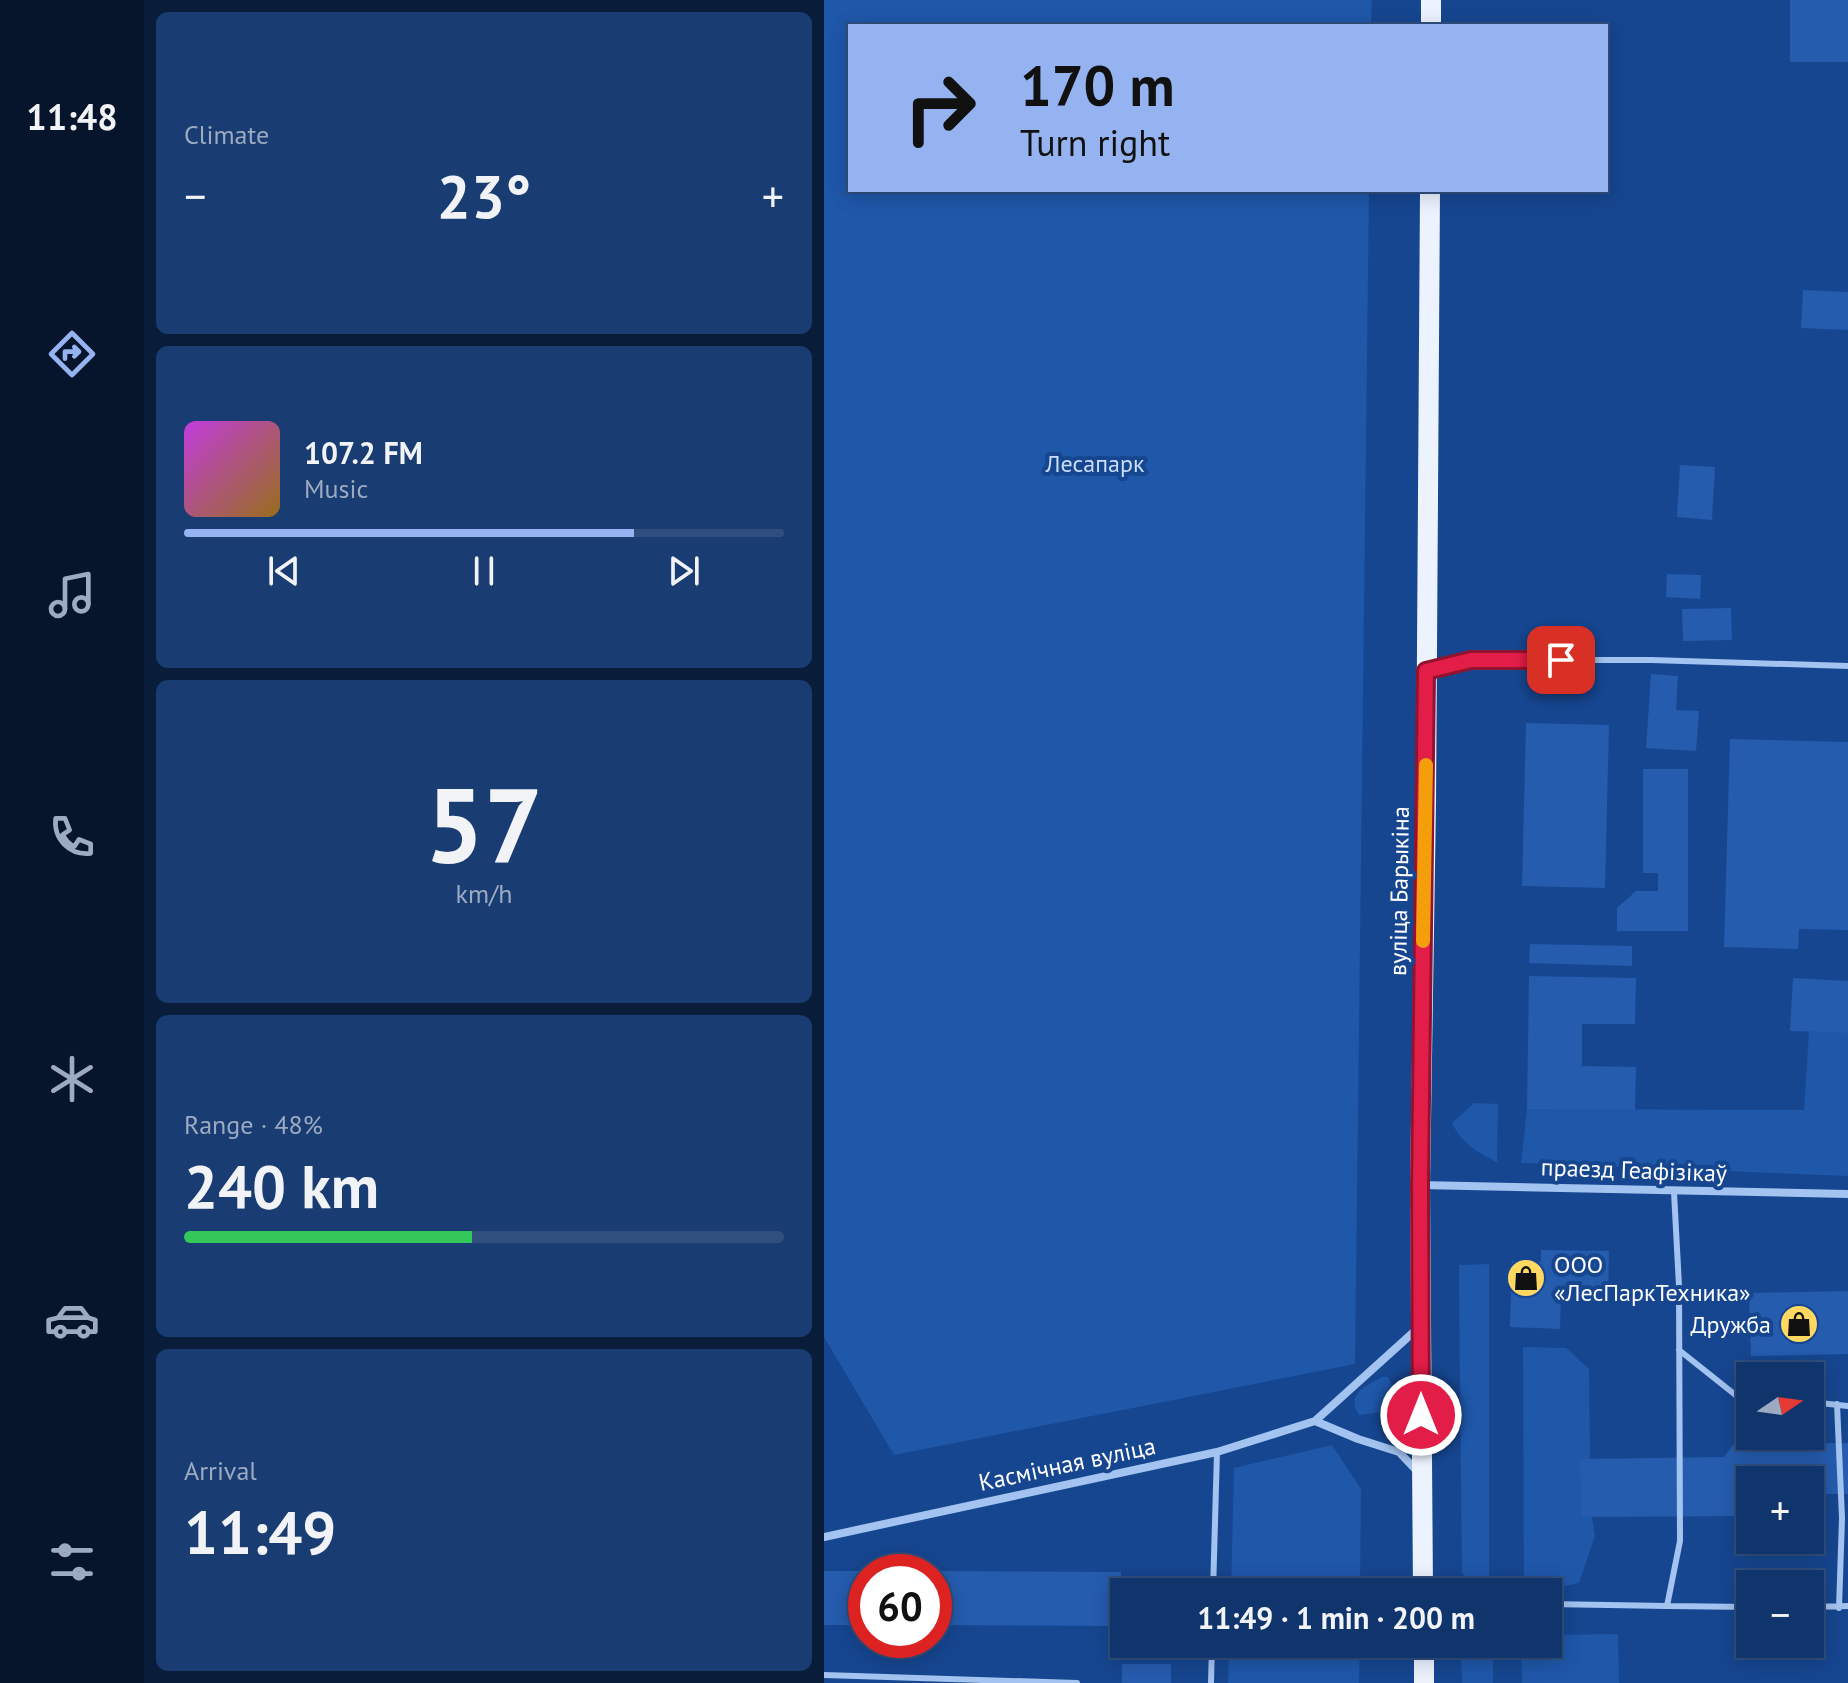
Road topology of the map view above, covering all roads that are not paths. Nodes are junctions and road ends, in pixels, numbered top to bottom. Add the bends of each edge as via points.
1 (1431, 0) edge
2 (1431, 24) edge
3 (1430, 192) edge
4 (1848, 666) edge
5 (1426, 671) junction
6 (1420, 1185) junction
7 (1674, 1192) junction
8 (1848, 1194) edge
9 (1421, 1326) junction
10 (1679, 1350) junction
11 (1736, 1395) edge
12 (1824, 1403) edge
13 (1837, 1404) junction
14 (1848, 1406) edge
15 (1315, 1421) junction
16 (1217, 1452) junction
17 (1421, 1475) junction
18 (824, 1537) edge
19 (1213, 1578) edge
20 (1423, 1578) edge
21 (1562, 1604) edge
22 (1667, 1606) junction
23 (1848, 1606) edge
24 (1736, 1607) edge
25 (1824, 1607) edge
26 (1839, 1608) junction
27 (1212, 1658) edge
28 (1424, 1658) edge
29 (824, 1675) edge
30 (1077, 1683) edge
31 (1211, 1683) edge
32 (1424, 1683) edge

1 - 2 main road
3 - 5 main road, вуліца Барыкіна
4 - 5 lane via 1471,660
5 - 6 main road, вуліца Барыкіна
6 - 7 street, праезд Геафізікаў
6 - 9 main road, вуліца Барыкіна
7 - 8 street, праезд Геафізікаў
7 - 10 lane
9 - 15 street, Касмічная вуліца
9 - 17 main road, вуліца Барыкіна
10 - 11 lane
10 - 22 lane via 1680,1541
12 - 13 lane
13 - 14 lane
13 - 26 lane
15 - 16 street, Касмічная вуліца
15 - 17 street via 1399,1452
16 - 18 street, Касмічная вуліца
16 - 19 lane
17 - 20 main road, вуліца Барыкіна
21 - 22 lane
22 - 24 lane
23 - 26 lane
25 - 26 lane
27 - 31 lane
28 - 32 main road
29 - 30 lane

